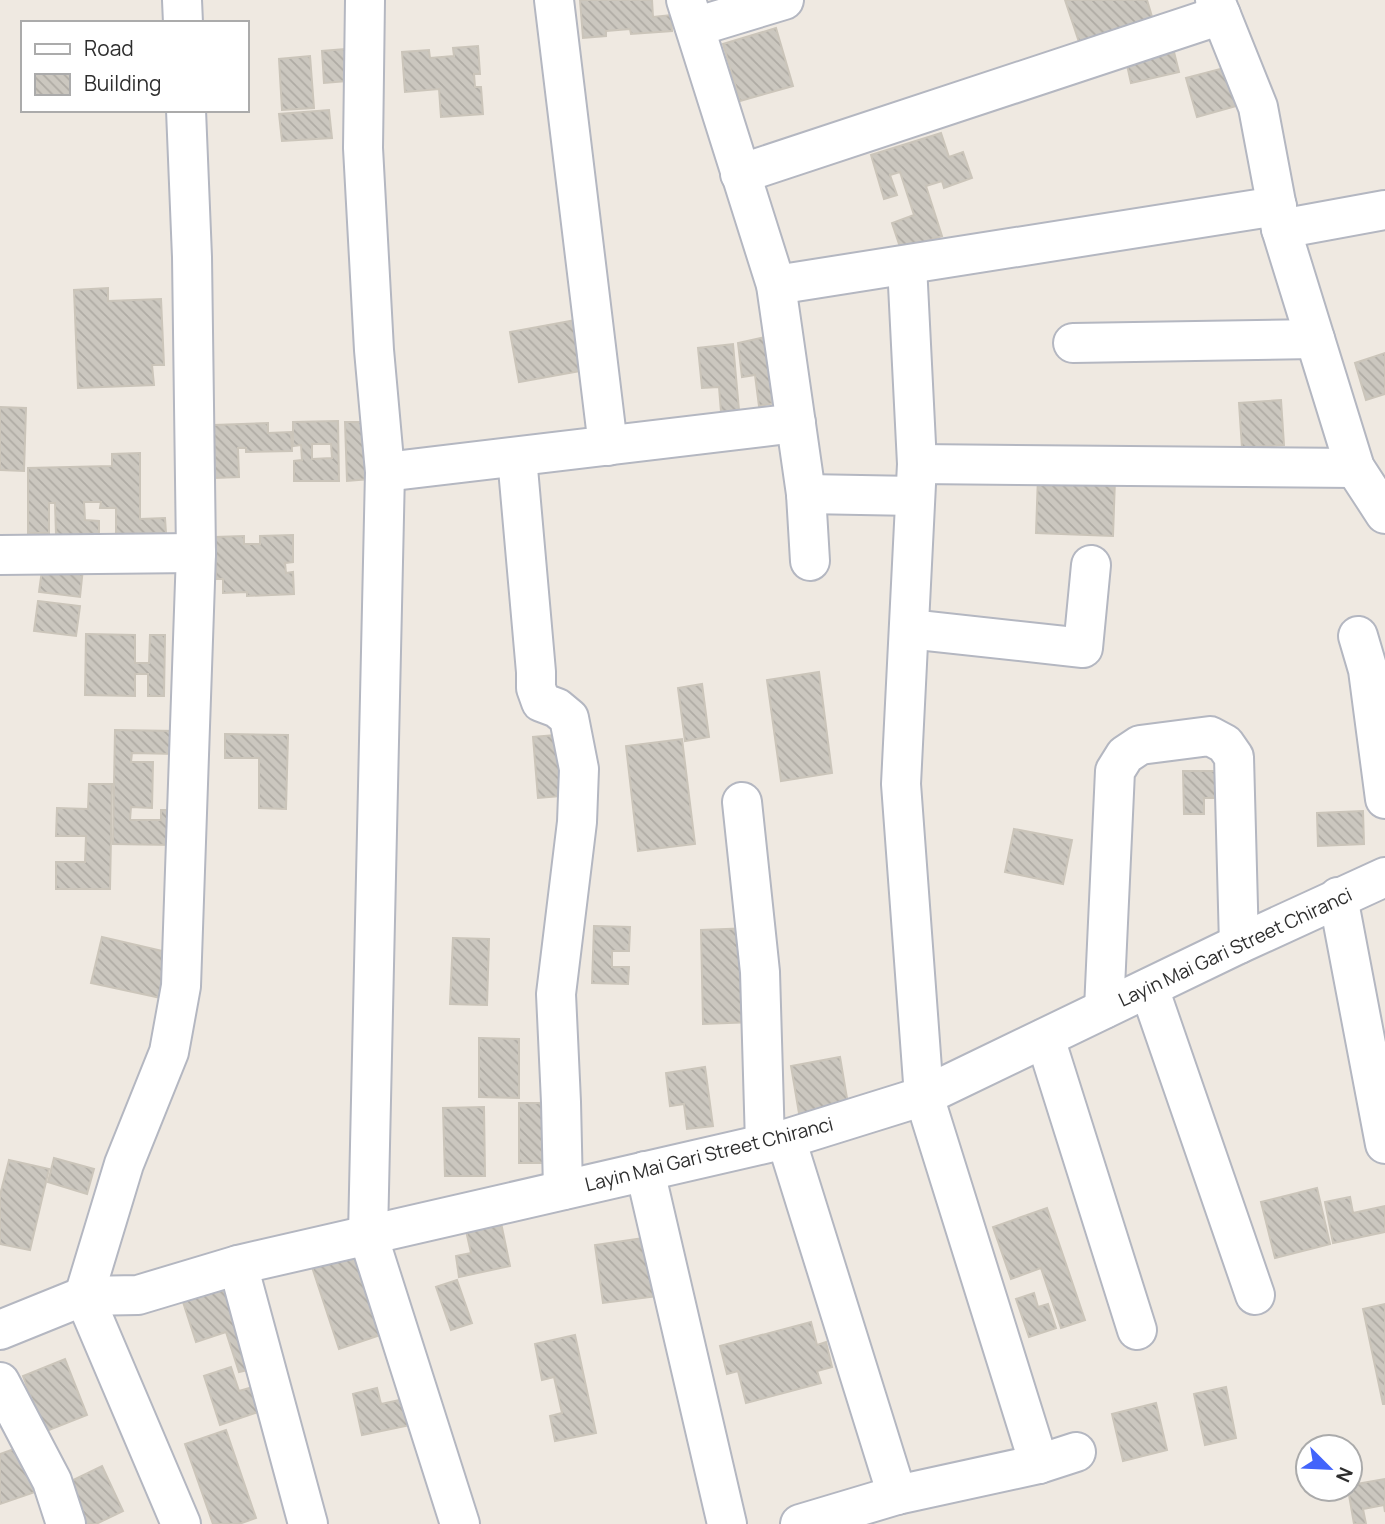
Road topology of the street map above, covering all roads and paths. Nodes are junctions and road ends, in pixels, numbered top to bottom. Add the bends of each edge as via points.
1 (182, 0) edge
2 (365, 0) edge
3 (554, 0) edge
4 (784, 0) edge
5 (1218, 7) edge
6 (690, 13) edge
7 (183, 21) edge
8 (186, 112) edge
9 (740, 174) junction
10 (1385, 210) edge
11 (1279, 217) junction
12 (907, 265) junction
13 (776, 285) junction
14 (1315, 339) junction
15 (1073, 343) dead end
16 (796, 423) junction
17 (608, 446) junction
18 (517, 457) junction
19 (1355, 468) junction
20 (385, 472) junction
21 (916, 480) junction
22 (806, 494) junction
23 (1385, 514) edge
24 (196, 553) junction
25 (0, 555) edge
26 (810, 561) dead end
27 (1091, 565) dead end
28 (909, 629) junction
29 (1358, 636) dead end
30 (1385, 799) edge
31 (742, 802) dead end
32 (1385, 877) edge
33 (1338, 897) junction
34 (1239, 944) junction
35 (1149, 988) junction
36 (1104, 1009) junction
37 (1045, 1038) junction
38 (924, 1096) junction
39 (775, 1141) junction
40 (1385, 1144) edge
41 (645, 1171) junction
42 (563, 1190) junction
43 (368, 1235) junction
44 (238, 1265) junction
45 (84, 1296) junction
46 (1255, 1296) dead end
47 (0, 1330) edge
48 (1137, 1330) dead end
49 (0, 1382) edge
50 (1076, 1452) dead end
51 (1039, 1464) junction
52 (897, 1495) junction
53 (66, 1524) edge
54 (181, 1524) edge
55 (308, 1524) edge
56 (460, 1524) edge
57 (727, 1524) edge
58 (800, 1524) edge

1 - 7 street
2 - 20 street via 363,148
3 - 17 street
4 - 6 street
5 - 9 street
5 - 11 street via 1258,107
6 - 9 street
8 - 24 street
9 - 13 street
10 - 11 street
11 - 12 street
11 - 14 street
12 - 13 street
12 - 21 street
13 - 16 street
14 - 15 street
14 - 19 street
16 - 17 street
16 - 22 street
17 - 18 street
18 - 20 street
18 - 42 street via 536,688 541,702 569,719 579,769 556,994
19 - 21 street
19 - 23 street
20 - 43 street
21 - 22 street
21 - 28 street
22 - 26 street
24 - 25 street
24 - 45 street via 181,986 169,1052 124,1164
27 - 28 street via 1083,648
28 - 38 street via 901,784
29 - 30 street via 1368,670
31 - 39 street
32 - 33 street, Layin Mai Gari Street Chiranci
33 - 34 street, Layin Mai Gari Street Chiranci
33 - 40 street
34 - 35 street, Layin Mai Gari Street Chiranci
34 - 36 street via 1234,757 1225,744 1210,736 1140,745 1125,755 1115,771
35 - 36 street, Layin Mai Gari Street Chiranci
35 - 46 street
36 - 37 street, Layin Mai Gari Street Chiranci
37 - 38 street, Layin Mai Gari Street Chiranci
37 - 48 street
38 - 39 street, Layin Mai Gari Street Chiranci
38 - 51 street
39 - 41 street, Layin Mai Gari Street Chiranci
39 - 52 street
41 - 42 street, Layin Mai Gari Street Chiranci
41 - 57 street
42 - 43 street, Layin Mai Gari Street Chiranci
43 - 44 street, Layin Mai Gari Street Chiranci
43 - 56 street
44 - 45 street, Layin Mai Gari Street Chiranci via 138,1295
44 - 55 street
45 - 47 street, Layin Mai Gari Street Chiranci
45 - 54 street
49 - 53 street via 52,1481
50 - 51 street
51 - 52 street
52 - 58 street

